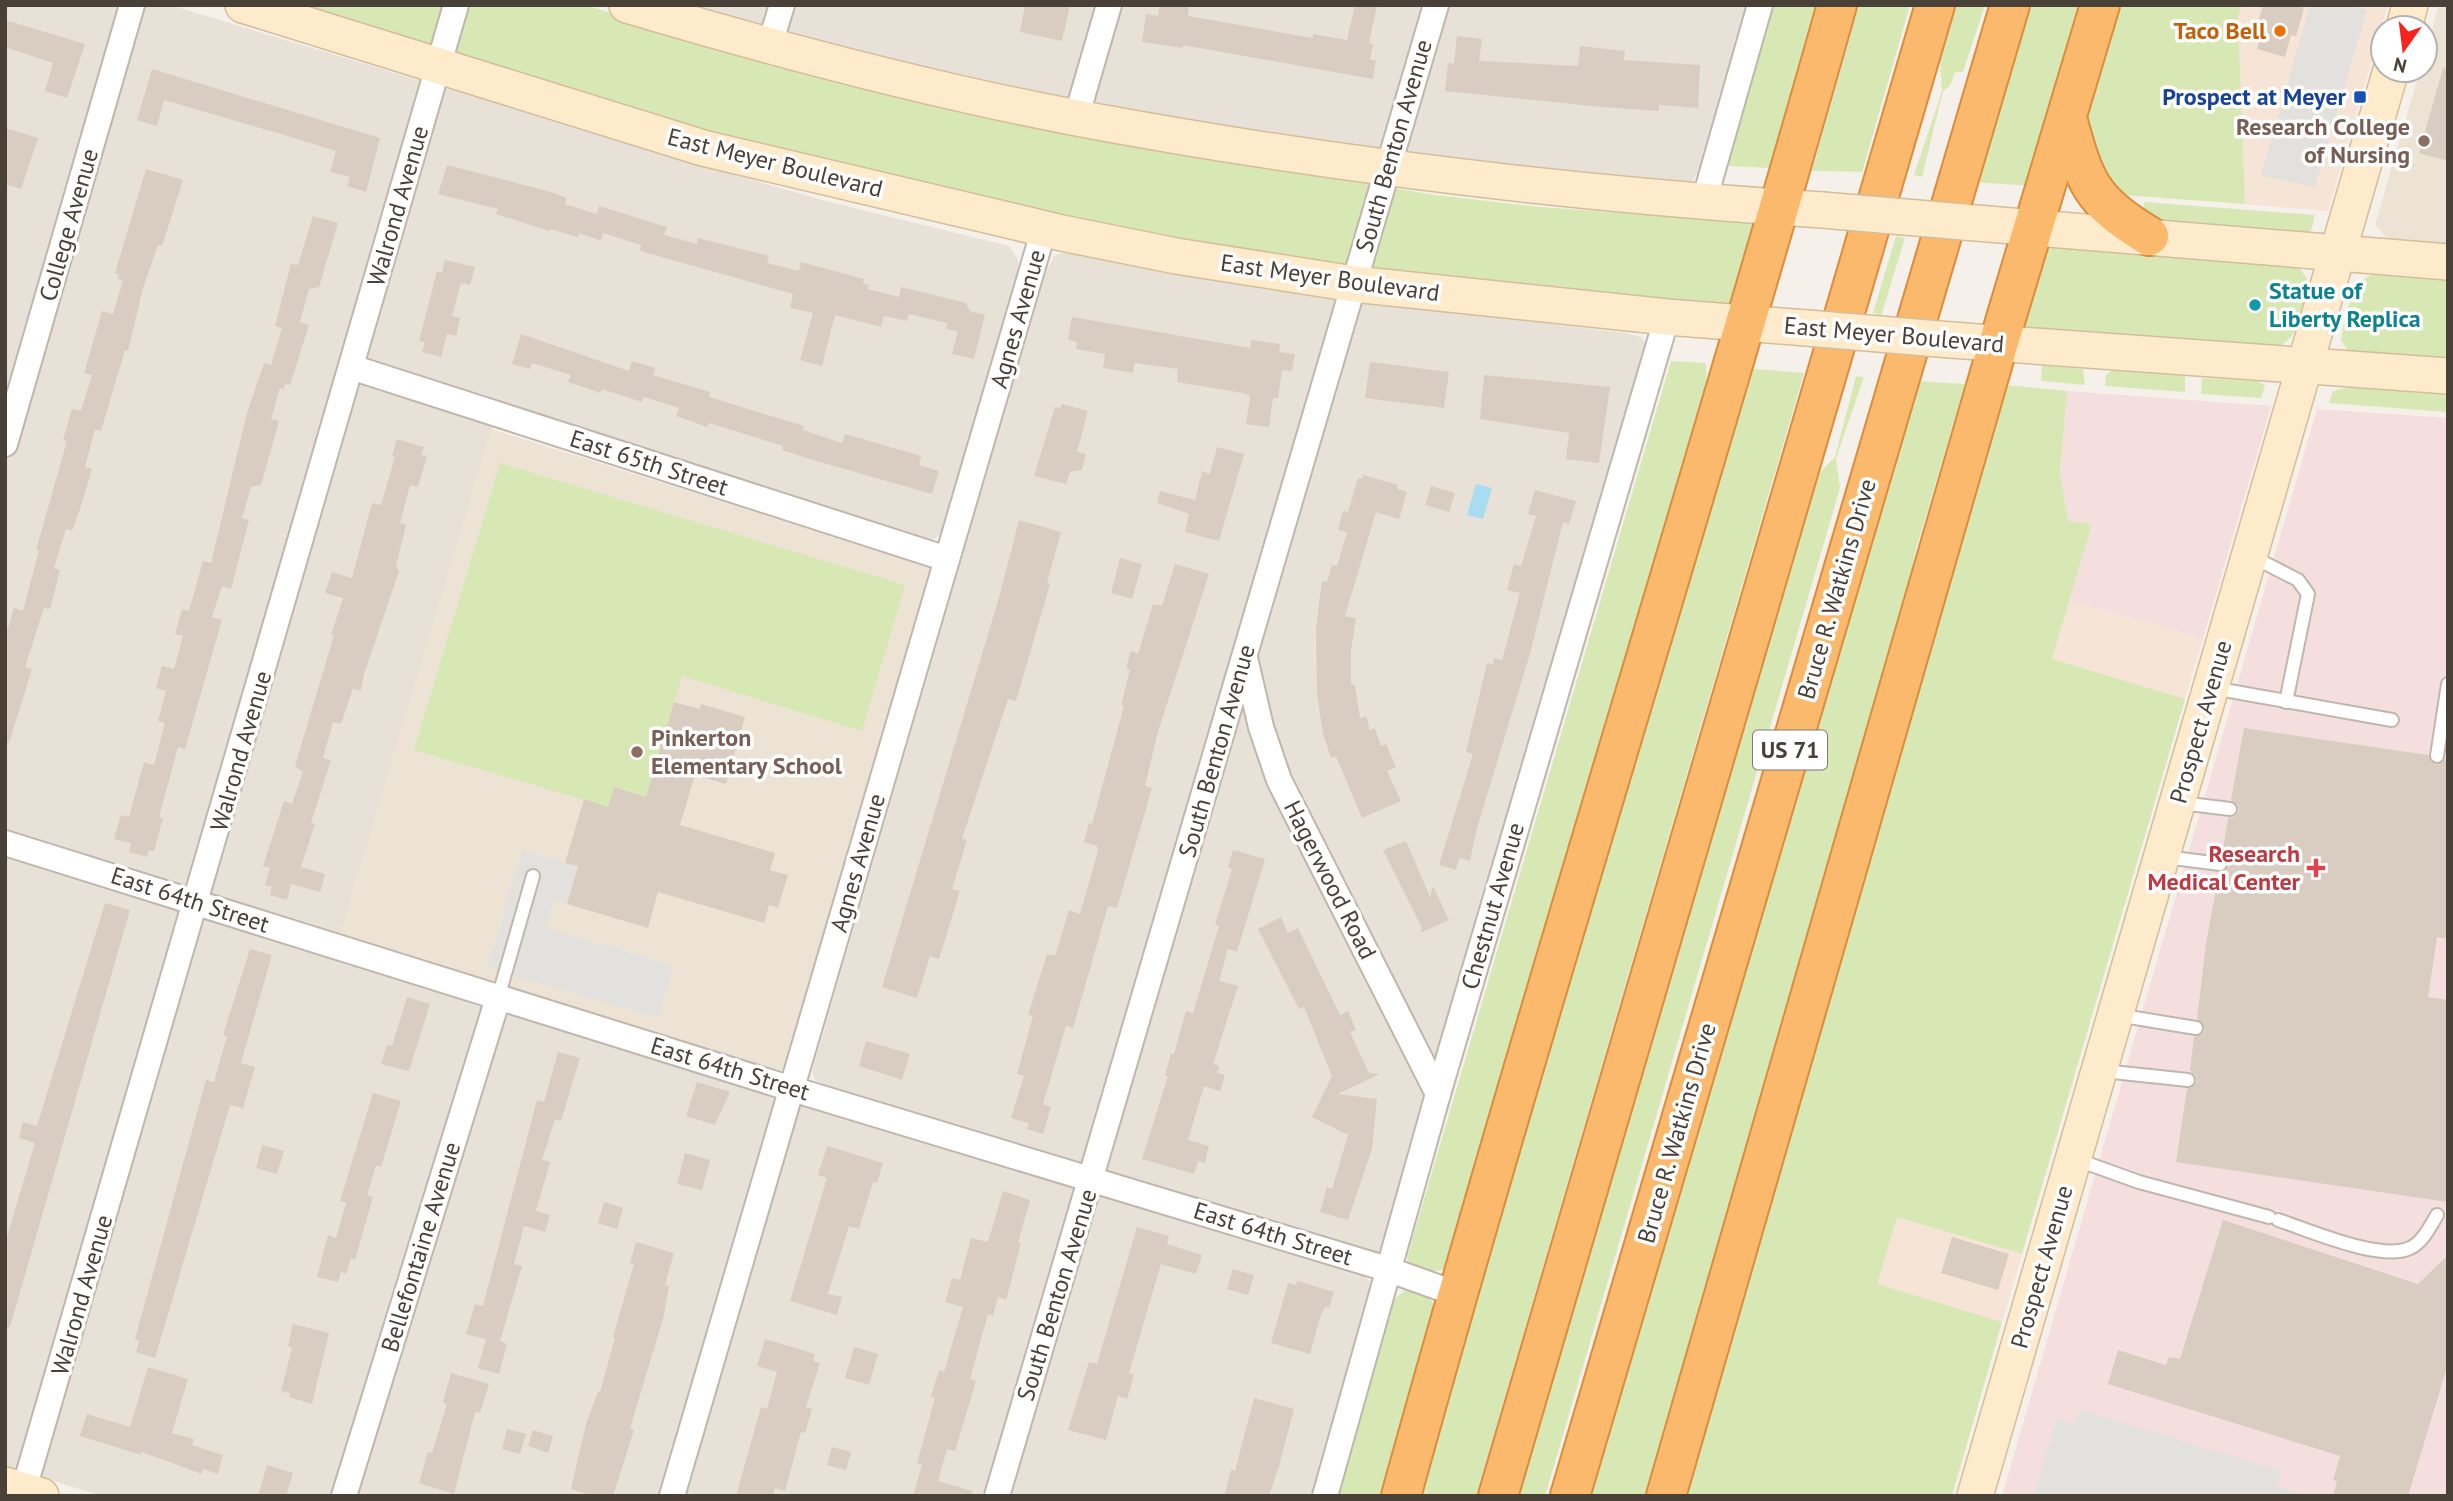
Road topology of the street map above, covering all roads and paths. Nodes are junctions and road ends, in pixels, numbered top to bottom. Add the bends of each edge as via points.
1 (132, 5) edge
2 (243, 5) edge
3 (456, 5) edge
4 (627, 5) edge
5 (782, 5) edge
6 (1109, 5) edge
7 (1436, 5) edge
8 (1760, 5) edge
9 (1837, 5) edge
10 (1935, 5) edge
11 (2010, 5) edge
12 (2100, 5) edge
13 (769, 47) junction
14 (439, 65) junction
15 (2387, 84) edge
16 (1076, 118) junction
17 (2067, 118) junction
18 (1388, 167) junction
19 (1704, 201) junction
20 (1780, 208) junction
21 (2034, 228) junction
22 (1044, 229) junction
23 (2149, 236) junction
24 (2339, 252) junction
25 (2448, 262) edge
26 (1354, 284) junction
27 (1667, 317) junction
28 (1747, 322) junction
29 (1998, 345) junction
30 (2305, 364) junction
31 (351, 366) junction
32 (2448, 376) edge
33 (5, 444) edge
34 (2250, 555) junction
35 (947, 559) junction
36 (1244, 657) junction
37 (2448, 684) edge
38 (2211, 687) junction
39 (2286, 702) junction
40 (2392, 720) dead end
41 (2437, 756) dead end
42 (2178, 802) junction
43 (2230, 809) dead end
44 (5, 842) edge
45 (2161, 857) junction
46 (2220, 864) dead end
47 (533, 876) dead end
48 (197, 904) junction
49 (498, 998) junction
50 (2115, 1015) junction
51 (2196, 1028) dead end
52 (2099, 1071) junction
53 (2188, 1080) dead end
54 (792, 1089) junction
55 (1438, 1094) junction
56 (2073, 1159) junction
57 (1092, 1177) junction
58 (2437, 1215) dead end
59 (1387, 1269) junction
60 (1457, 1294) junction
61 (23, 1492) edge
62 (344, 1496) edge
63 (672, 1496) edge
64 (997, 1496) edge
65 (1325, 1496) edge
66 (1401, 1496) edge
67 (1498, 1496) edge
68 (1570, 1496) edge
69 (1666, 1496) edge
70 (1975, 1496) edge

1 - 33 street, College Avenue
2 - 14 main road, East Meyer Boulevard
3 - 14 street, Walrond Avenue
4 - 13 main road
5 - 13 street
6 - 16 street
7 - 18 street, South Benton Avenue
8 - 19 street
9 - 20 highway
10 - 67 highway, US 71
11 - 68 highway, Bruce R. Watkins Drive / US 71
12 - 17 highway
13 - 16 main road
14 - 22 main road, East Meyer Boulevard via 703,148
14 - 31 street, Walrond Avenue
15 - 24 main road, Prospect Avenue
16 - 18 main road
17 - 21 highway
17 - 23 highway via 2085,177 2097,198 2114,215
18 - 19 main road
18 - 26 street, South Benton Avenue
19 - 20 main road
20 - 21 main road, bridge
20 - 28 highway
21 - 23 main road
21 - 29 highway
22 - 26 main road, East Meyer Boulevard
22 - 35 street, Agnes Avenue
23 - 24 main road
24 - 25 main road
24 - 30 main road, Prospect Avenue
26 - 27 main road, East Meyer Boulevard
26 - 36 street, South Benton Avenue
27 - 28 main road, East Meyer Boulevard
27 - 55 street, Chestnut Avenue
28 - 29 main road, East Meyer Boulevard, bridge
28 - 60 highway
29 - 30 main road, East Meyer Boulevard
29 - 69 highway
30 - 32 main road, East Meyer Boulevard
30 - 34 main road, Prospect Avenue
31 - 35 street, East 65th Street
31 - 48 street, Walrond Avenue
34 - 38 main road, Prospect Avenue
34 - 39 lane via 2298,580 2308,594
35 - 54 street, Agnes Avenue
36 - 55 street, Hagerwood Road via 1279,780
36 - 57 street, South Benton Avenue
37 - 41 lane
38 - 39 lane
38 - 42 main road, Prospect Avenue
39 - 40 lane
42 - 43 lane
42 - 45 main road, Prospect Avenue
44 - 48 street, East 64th Street via 182,895
45 - 46 lane
45 - 50 main road, Prospect Avenue
47 - 49 lane
48 - 49 street, East 64th Street
48 - 61 street, Walrond Avenue
49 - 54 street, East 64th Street
49 - 62 street, Bellefontaine Avenue
50 - 51 lane
50 - 52 main road, Prospect Avenue
52 - 53 lane
52 - 56 main road, Prospect Avenue
54 - 57 street, East 64th Street
54 - 63 street, Agnes Avenue
55 - 59 street, Chestnut Avenue
56 - 58 lane via 2374,1250 2412,1248
56 - 70 main road, Prospect Avenue
57 - 59 street, East 64th Street
57 - 64 street, South Benton Avenue
59 - 60 street, East 64th Street
59 - 65 street, Chestnut Avenue
60 - 66 highway

